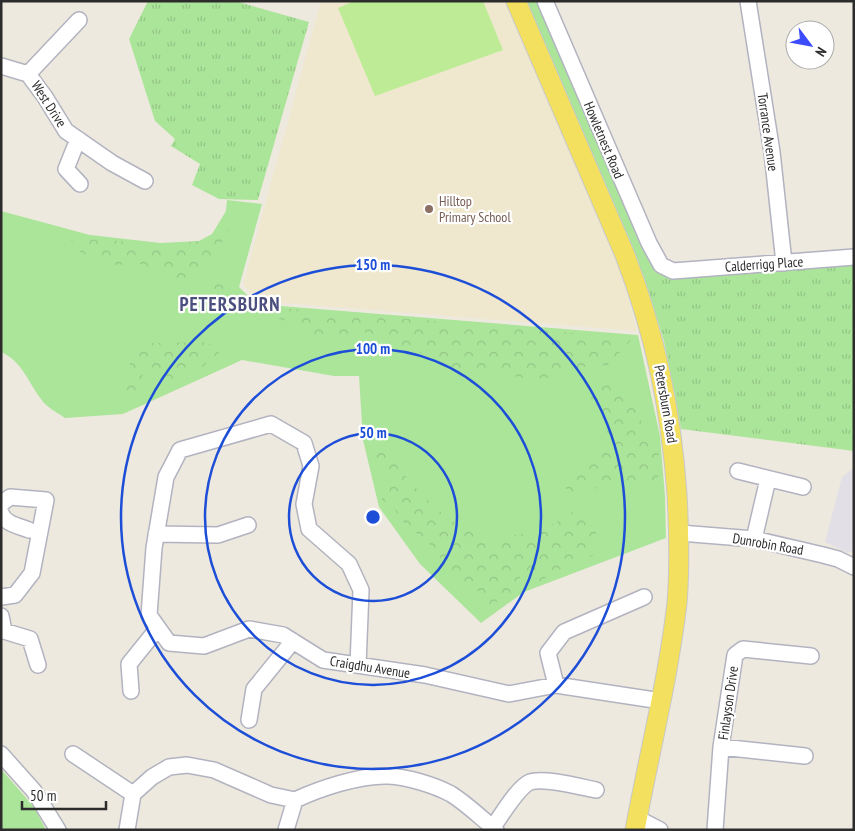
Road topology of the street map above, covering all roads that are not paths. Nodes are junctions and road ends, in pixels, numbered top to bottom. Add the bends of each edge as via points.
1 (516, 1) edge
2 (545, 1) edge
3 (748, 1) edge
4 (80, 20) dead end
5 (1, 66) edge
6 (28, 74) junction
7 (78, 140) junction
8 (144, 181) dead end
9 (80, 184) dead end
10 (854, 257) edge
11 (784, 262) junction
12 (673, 270) joint
13 (738, 471) dead end
14 (768, 478) junction
15 (803, 487) dead end
16 (1, 504) edge
17 (1, 513) edge
18 (248, 525) dead end
19 (29, 530) dead end
20 (680, 533) junction
21 (156, 534) junction
22 (754, 539) junction
23 (854, 567) edge
24 (1, 597) edge
25 (644, 597) dead end
26 (1, 616) edge
27 (158, 628) junction
28 (293, 641) junction
29 (811, 656) dead end
30 (358, 664) junction
31 (38, 665) dead end
32 (556, 685) junction
33 (131, 691) dead end
34 (661, 701) junction
35 (248, 720) dead end
36 (721, 746) junction
37 (1, 754) edge
38 (73, 754) dead end
39 (805, 756) dead end
40 (596, 790) dead end
41 (133, 794) junction
42 (296, 800) junction
43 (636, 824) edge
44 (494, 828) edge
45 (58, 830) edge
46 (127, 830) edge
47 (286, 830) edge
48 (660, 830) edge
49 (715, 830) edge

1 - 20 main road, Petersburn Road via 637,286 665,388
2 - 12 street, Howletnest Road via 649,243 661,265
3 - 11 street, Torrance Avenue via 772,152
4 - 6 street
5 - 6 street, West Drive
6 - 7 street, West Drive via 66,131
7 - 8 street, West Drive
7 - 9 street via 66,169
10 - 11 street, Calderrigg Place
11 - 12 street, Calderrigg Place
13 - 14 street
14 - 15 street
14 - 22 street
16 - 24 street via 10,497 46,500 32,573 15,595
17 - 19 street via 7,522
18 - 21 street via 218,535
20 - 22 street, Dunrobin Road
20 - 34 main road, Petersburn Road via 677,603
21 - 27 street, Craigdhu Avenue via 149,615
21 - 30 street, Craigdhu Avenue via 166,476 180,450 271,424 304,443 311,466 304,504 309,529 349,564 361,590
22 - 23 street, Dunrobin Road via 823,554
25 - 32 street via 564,632 548,654
26 - 31 street via 4,631 30,639
27 - 28 street, Craigdhu Avenue via 169,643 204,646 249,629 283,635
27 - 33 street via 129,664
28 - 30 street, Craigdhu Avenue via 323,660
28 - 35 street via 254,689
29 - 36 street, Finlayson Drive via 743,649 735,655
30 - 32 street, Craigdhu Avenue via 509,694
32 - 34 street, Craigdhu Avenue
34 - 43 main road, Petersburn Road
36 - 39 street
36 - 49 street, Finlayson Drive
37 - 45 street via 34,790
38 - 41 street
40 - 44 street via 552,782 531,782 522,788
41 - 42 street via 169,767 187,765 214,770 271,795
41 - 46 street
42 - 44 street via 353,780 388,776 428,785 450,794
42 - 47 street
43 - 48 street

